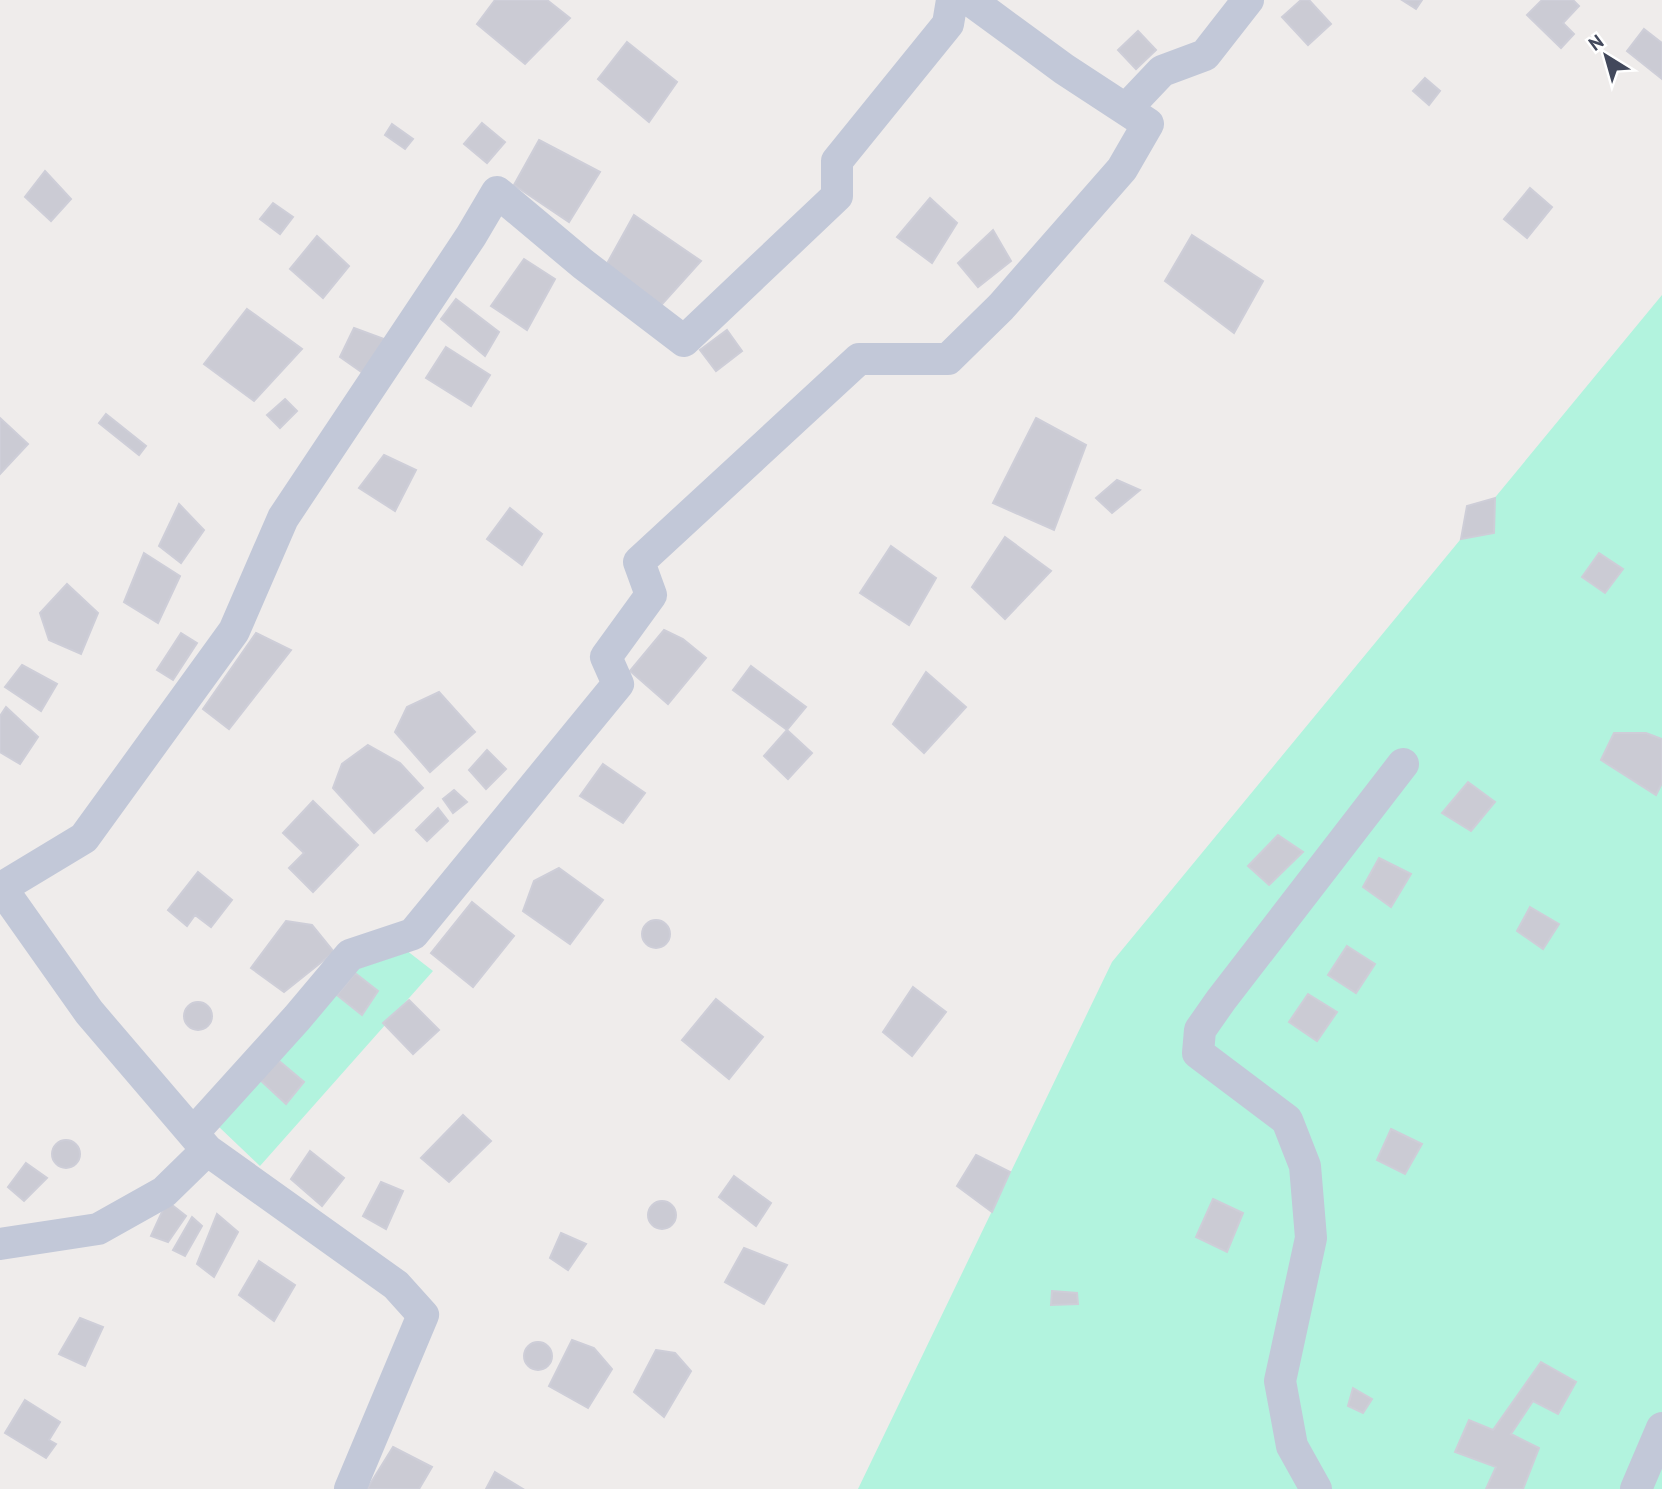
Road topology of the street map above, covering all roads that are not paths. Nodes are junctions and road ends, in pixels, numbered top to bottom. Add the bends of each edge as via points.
1 (952, 0) edge
2 (970, 0) edge
3 (1248, 0) edge
4 (1126, 109) junction
5 (1403, 764) dead end
6 (1, 887) edge
7 (200, 1141) junction
8 (0, 1244) edge
9 (1662, 1428) edge
10 (350, 1489) edge
11 (1316, 1489) edge
12 (1636, 1489) edge

1 - 6 street via 948,24 837,161 837,196 684,341 497,192 283,518 234,631 84,838
2 - 4 street
3 - 4 street via 1205,55 1163,71
4 - 7 street via 1148,124 1122,169 1001,307 948,359 859,359 639,562 651,595 606,657 618,684 412,934 350,955
5 - 11 street via 1200,1030 1198,1053 1287,1120 1306,1166 1311,1238 1280,1381 1292,1446
6 - 7 street via 89,1012
7 - 8 street via 164,1192 98,1229
7 - 10 street via 396,1285 423,1315
9 - 12 street

